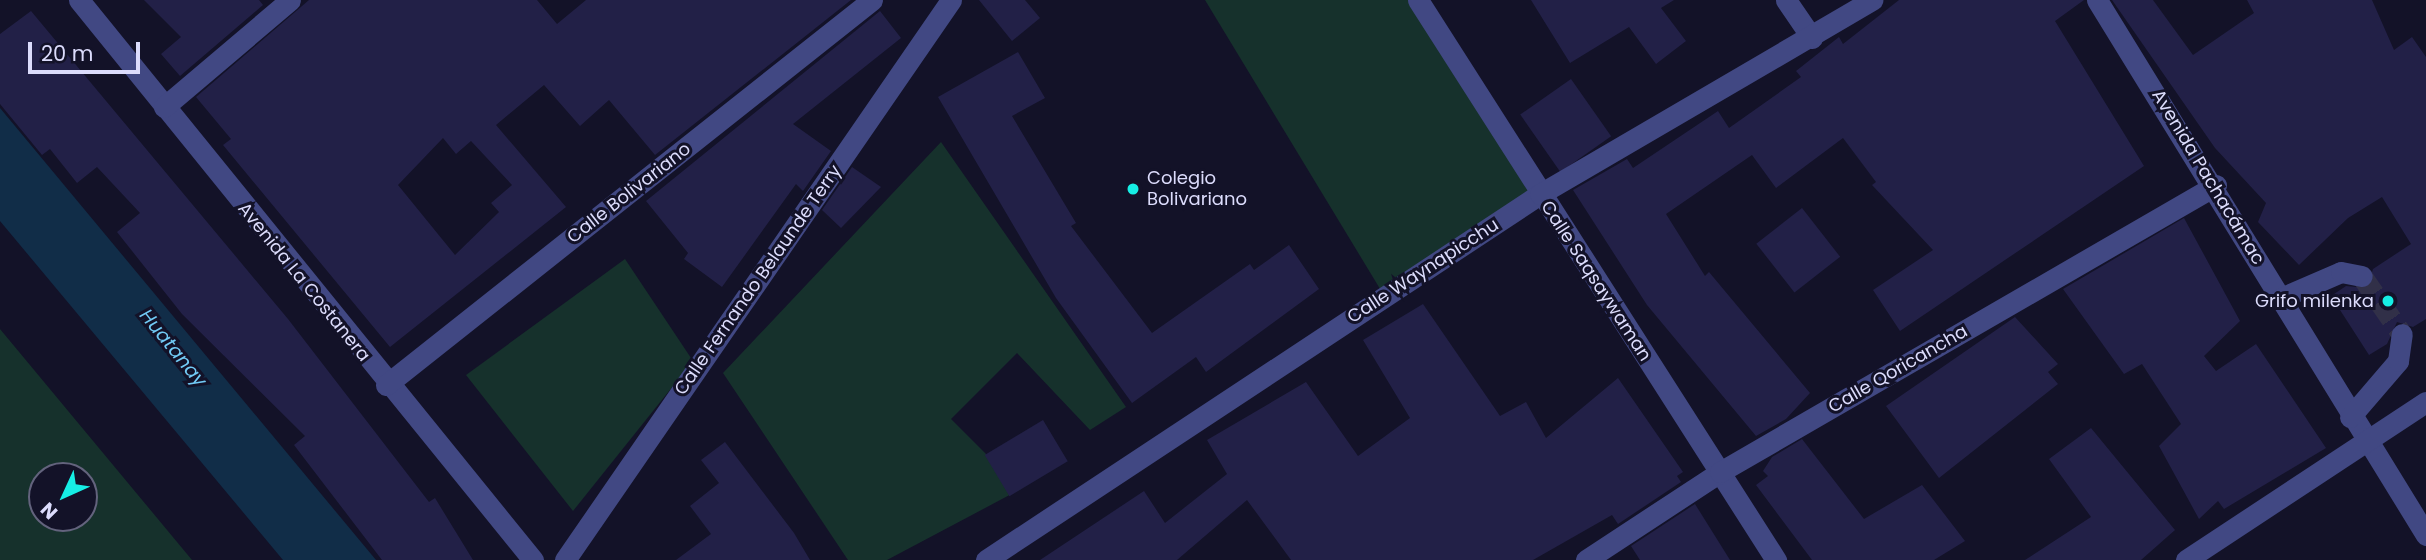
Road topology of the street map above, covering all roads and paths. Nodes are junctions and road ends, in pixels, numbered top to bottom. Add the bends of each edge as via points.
1 (79, 0) edge
2 (290, 0) edge
3 (872, 0) edge
4 (951, 0) edge
5 (1418, 0) edge
6 (1786, 0) edge
7 (1872, 0) edge
8 (2097, 0) edge
9 (1812, 38) junction
10 (164, 107) junction
11 (2216, 185) junction
12 (1540, 194) junction
13 (2362, 275) dead end
14 (2281, 298) junction
15 (2402, 334) dead end
16 (386, 385) junction
17 (2426, 402) edge
18 (2350, 417) junction
19 (2364, 442) junction
20 (1720, 472) junction
21 (2426, 536) edge
22 (533, 560) edge
23 (565, 560) edge
24 (986, 560) edge
25 (1586, 560) edge
26 (1776, 560) edge
27 (2186, 560) edge

1 - 10 street, Avenida La Costanera
2 - 10 street
3 - 16 street, Calle Bolivariano
4 - 23 street, Calle Fernando Belaunde Terry
5 - 12 street, Calle Saqsaywaman
6 - 9 street
7 - 9 street, Calle Waynapicchu
8 - 11 street, Avenida Pachacámac
9 - 12 street, Calle Waynapicchu
10 - 16 street, Avenida La Costanera
11 - 14 street, Avenida Pachacámac
11 - 20 street, Calle Qoricancha
12 - 20 street, Calle Saqsaywaman
12 - 24 street, Calle Waynapicchu
13 - 14 street via 2341,272
14 - 18 street, Avenida Pachacámac
15 - 18 street via 2398,361
16 - 22 street, Avenida La Costanera
17 - 19 street
18 - 19 street, Avenida Pachacámac
19 - 21 street, Avenida Pachacámac
19 - 27 street
20 - 25 street, Calle Qoricancha
20 - 26 street, Calle Saqsaywaman

